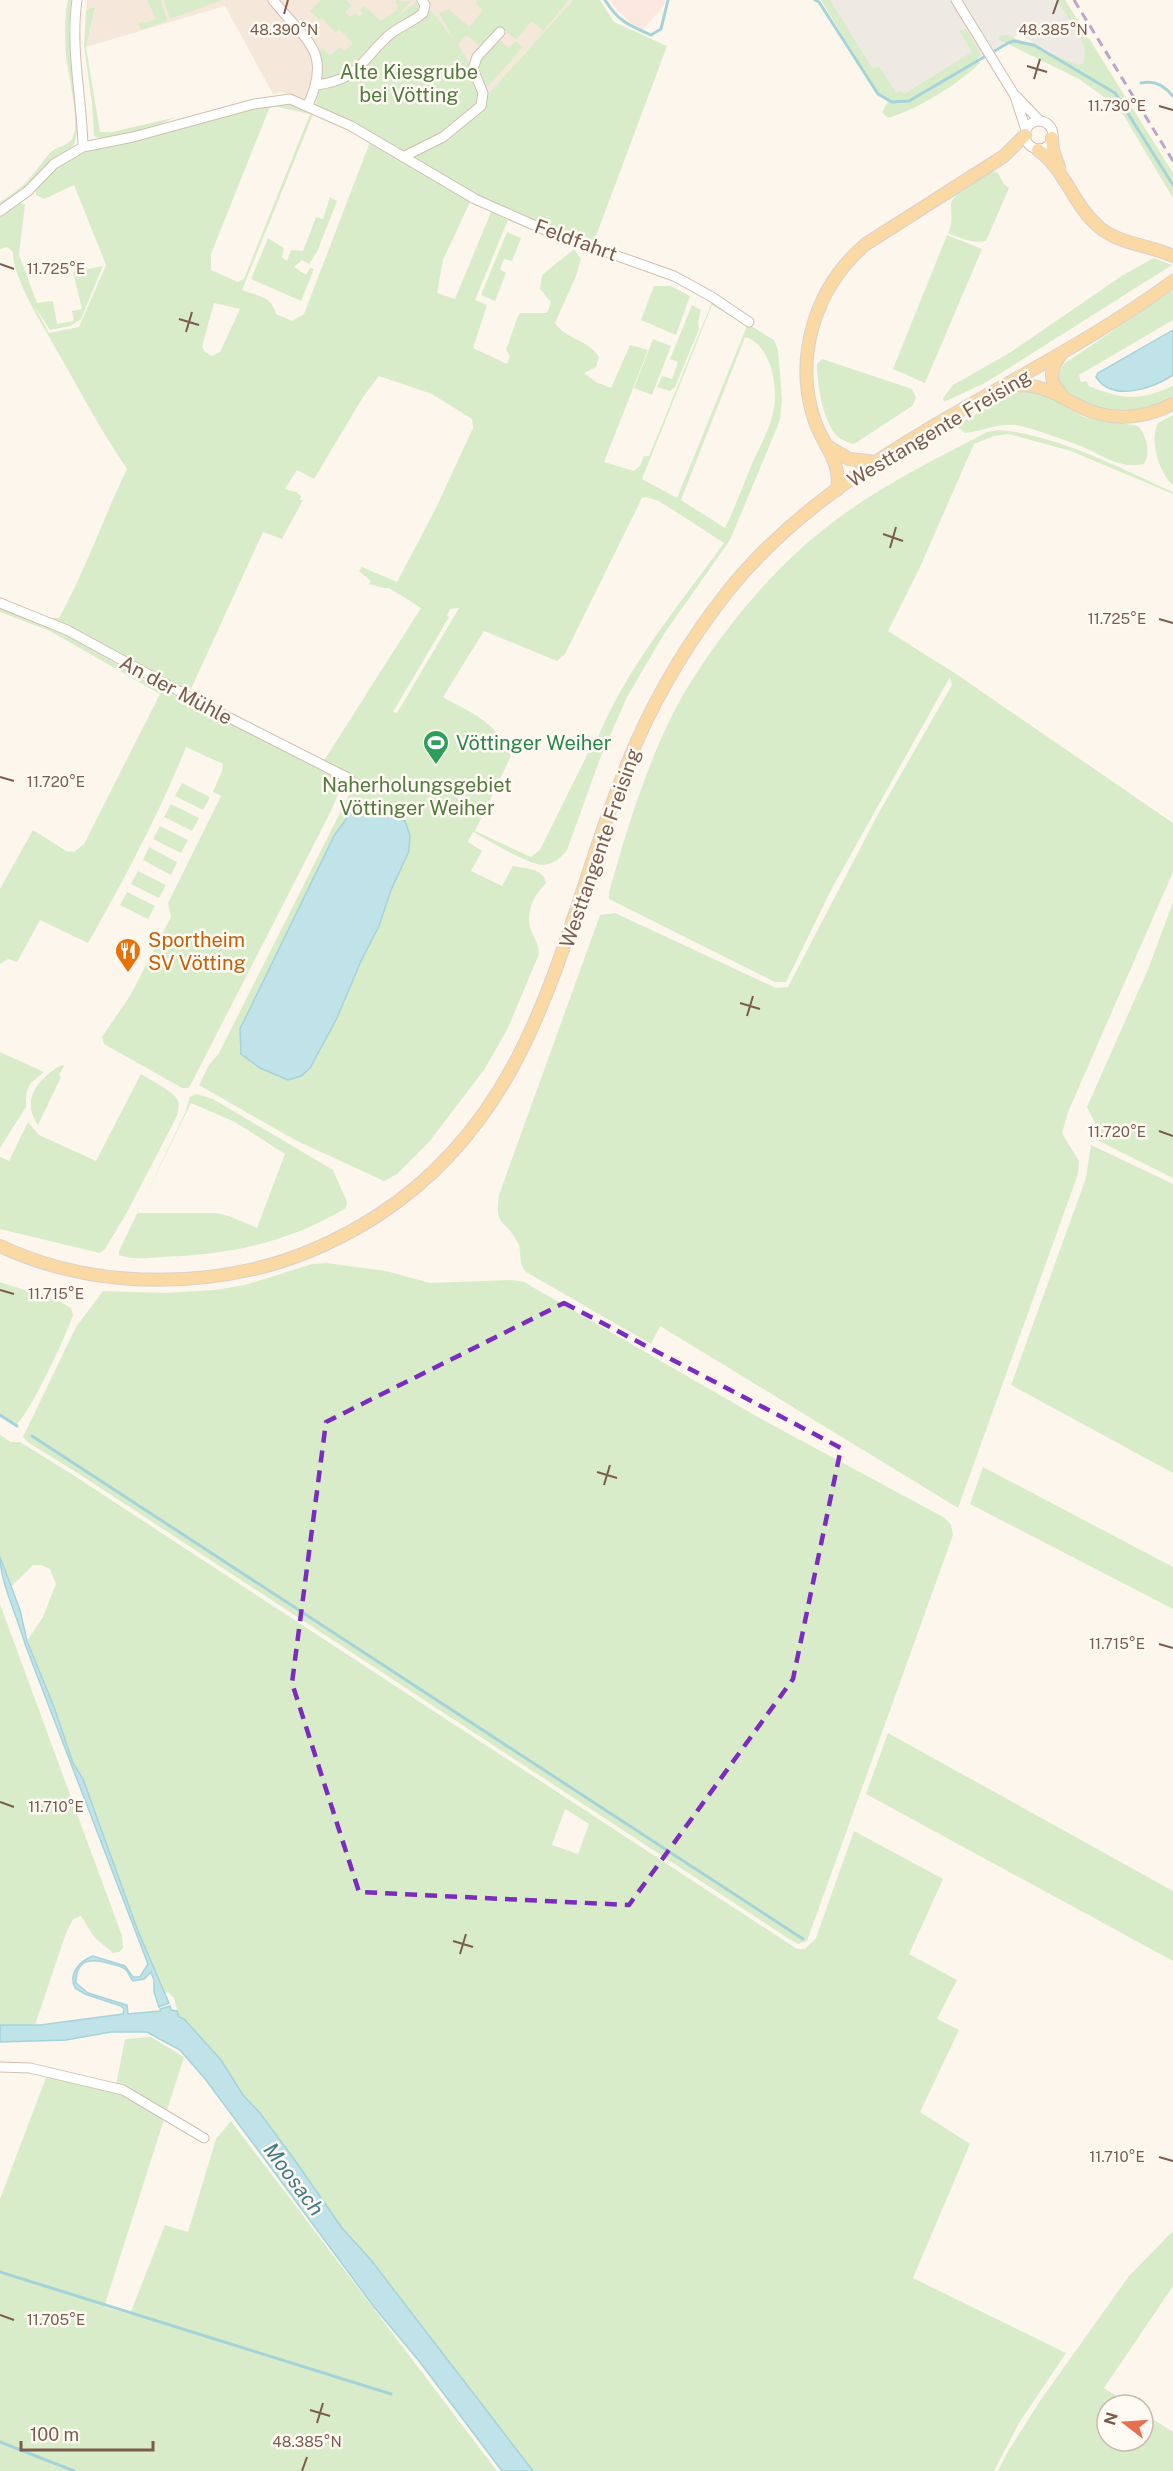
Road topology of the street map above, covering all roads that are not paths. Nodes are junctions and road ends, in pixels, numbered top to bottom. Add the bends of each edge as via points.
1 (77, 0) edge
2 (273, 0) edge
3 (422, 0) edge
4 (956, 0) edge
5 (500, 32) dead end
6 (317, 85) junction
7 (1015, 96) junction
8 (308, 105) junction
9 (1040, 121) junction
10 (1025, 132) junction
11 (1052, 138) junction
12 (83, 147) junction
13 (1034, 149) junction
14 (403, 156) junction
15 (1004, 156) junction
16 (1061, 174) junction
17 (0, 211) edge
18 (1173, 256) edge
19 (1173, 281) edge
20 (749, 322) dead end
21 (1062, 353) junction
22 (1008, 385) junction
23 (1063, 396) junction
24 (1173, 404) edge
25 (827, 446) junction
26 (878, 462) junction
27 (837, 490) junction
28 (0, 603) edge
29 (350, 779) dead end
30 (0, 1246) edge
31 (0, 2067) edge
32 (204, 2138) dead end

1 - 12 street via 74,32
2 - 6 street via 315,51
3 - 6 street via 423,13 389,35 353,74
4 - 7 street
5 - 14 street via 477,57 473,69 483,93 482,106 443,137
6 - 8 street
7 - 9 street
7 - 10 street
8 - 12 street, Feldfahrt via 281,99
8 - 14 street, Feldfahrt
9 - 10 street via 1032,123
9 - 11 street via 1050,127
10 - 13 street via 1026,142
10 - 15 main road
11 - 13 street via 1046,148
11 - 16 main road
12 - 17 street, Feldfahrt via 54,164 28,191
13 - 15 main road
13 - 16 main road
14 - 20 street, Feldfahrt via 459,191 516,217 674,276
15 - 25 main road via 866,244 849,258 825,290 814,318 807,376 811,409
16 - 18 main road via 1086,213 1104,231
19 - 21 main road, Westtangente Freising
21 - 22 main road, Westtangente Freising
21 - 23 main road via 1051,377
22 - 23 main road via 1040,387
22 - 26 main road, Westtangente Freising
23 - 24 main road via 1085,410 1125,417
25 - 26 main road via 849,459
25 - 27 main road via 837,466
26 - 27 main road, Westtangente Freising
27 - 30 main road, Westtangente Freising via 778,539 731,588 669,677 622,778 566,945 527,1041 484,1114 430,1176 389,1208 321,1247 268,1266 223,1275 164,1280 100,1276 32,1259
28 - 29 street, An der Mühle via 67,630 140,672
31 - 32 street via 30,2068 123,2091

